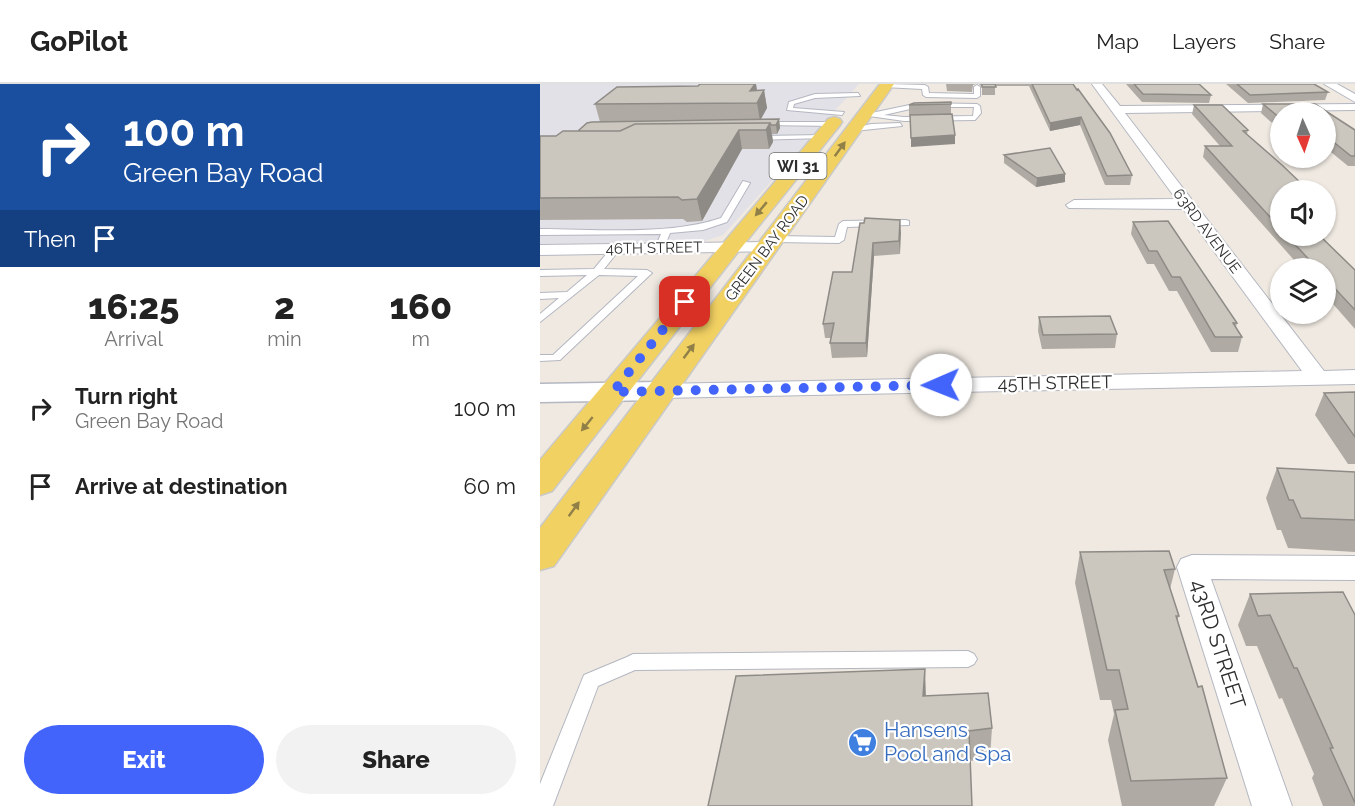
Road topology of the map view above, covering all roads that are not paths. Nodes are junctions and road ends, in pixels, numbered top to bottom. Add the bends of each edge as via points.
1 (1097, 84) edge
2 (1329, 84) edge
3 (886, 85) edge
4 (977, 87) dead end
5 (862, 89) edge
6 (1355, 99) edge
7 (1355, 107) edge
8 (1116, 110) junction
9 (865, 120) junction
10 (749, 124) edge
11 (832, 125) junction
12 (953, 126) edge
13 (752, 138) edge
14 (746, 183) dead end
15 (1187, 204) junction
16 (1074, 205) dead end
17 (906, 223) dead end
18 (666, 231) junction
19 (540, 232) edge
20 (563, 232) junction
21 (772, 243) junction
22 (729, 248) junction
23 (615, 249) junction
24 (660, 249) junction
25 (544, 250) edge
26 (597, 272) junction
27 (540, 273) edge
28 (570, 295) junction
29 (540, 296) edge
30 (540, 319) edge
31 (540, 358) edge
32 (1355, 377) edge
33 (1318, 378) junction
34 (659, 391) junction
35 (613, 392) junction
36 (540, 393) edge
37 (540, 483) edge
38 (540, 556) edge
39 (1355, 568) edge
40 (968, 659) dead end
41 (542, 806) edge
42 (1272, 806) edge

1 - 8 street, 63RD AVENUE
2 - 6 street
3 - 4 lane via 925,87 926,95 938,96 977,96
3 - 9 main road, GREEN BAY ROAD / WI 31
5 - 11 main road, GREEN BAY ROAD / WI 31
5 - 11 lane via 799,98 791,103 790,110
7 - 8 street
8 - 15 street, 63RD AVENUE
9 - 9 lane via 963,119 975,118 978,112 977,106 970,105 919,105
9 - 12 lane via 871,126
21 -> 9 main road, GREEN BAY ROAD / WI 31
10 - 11 lane
11 - 13 lane
11 -> 22 main road, GREEN BAY ROAD / WI 31
14 - 18 lane via 724,220 703,228
15 - 16 street
15 - 33 street, 63RD AVENUE
17 - 21 lane via 843,224 839,240
18 - 20 lane
18 - 24 lane
19 - 20 lane
20 - 25 lane
21 - 22 street, 46TH STREET
34 -> 21 main road, GREEN BAY ROAD / WI 31
22 - 24 street, 46TH STREET
22 - 35 main road, GREEN BAY ROAD / WI 31
23 - 24 street, 46TH STREET
23 - 25 street, 46TH STREET
23 - 26 lane
26 - 27 lane
26 - 28 lane
26 - 31 lane via 647,273 555,358
28 - 29 lane
28 - 30 lane
32 - 33 street, 45TH STREET
33 - 34 street, 45TH STREET
34 - 35 street, 45TH STREET
38 -> 34 main road, GREEN BAY ROAD / WI 31
35 - 36 street, 45TH STREET
35 -> 37 main road, GREEN BAY ROAD / WI 31
39 - 42 street, 43RD STREET via 1192,567
40 - 41 lane via 633,662 591,681

